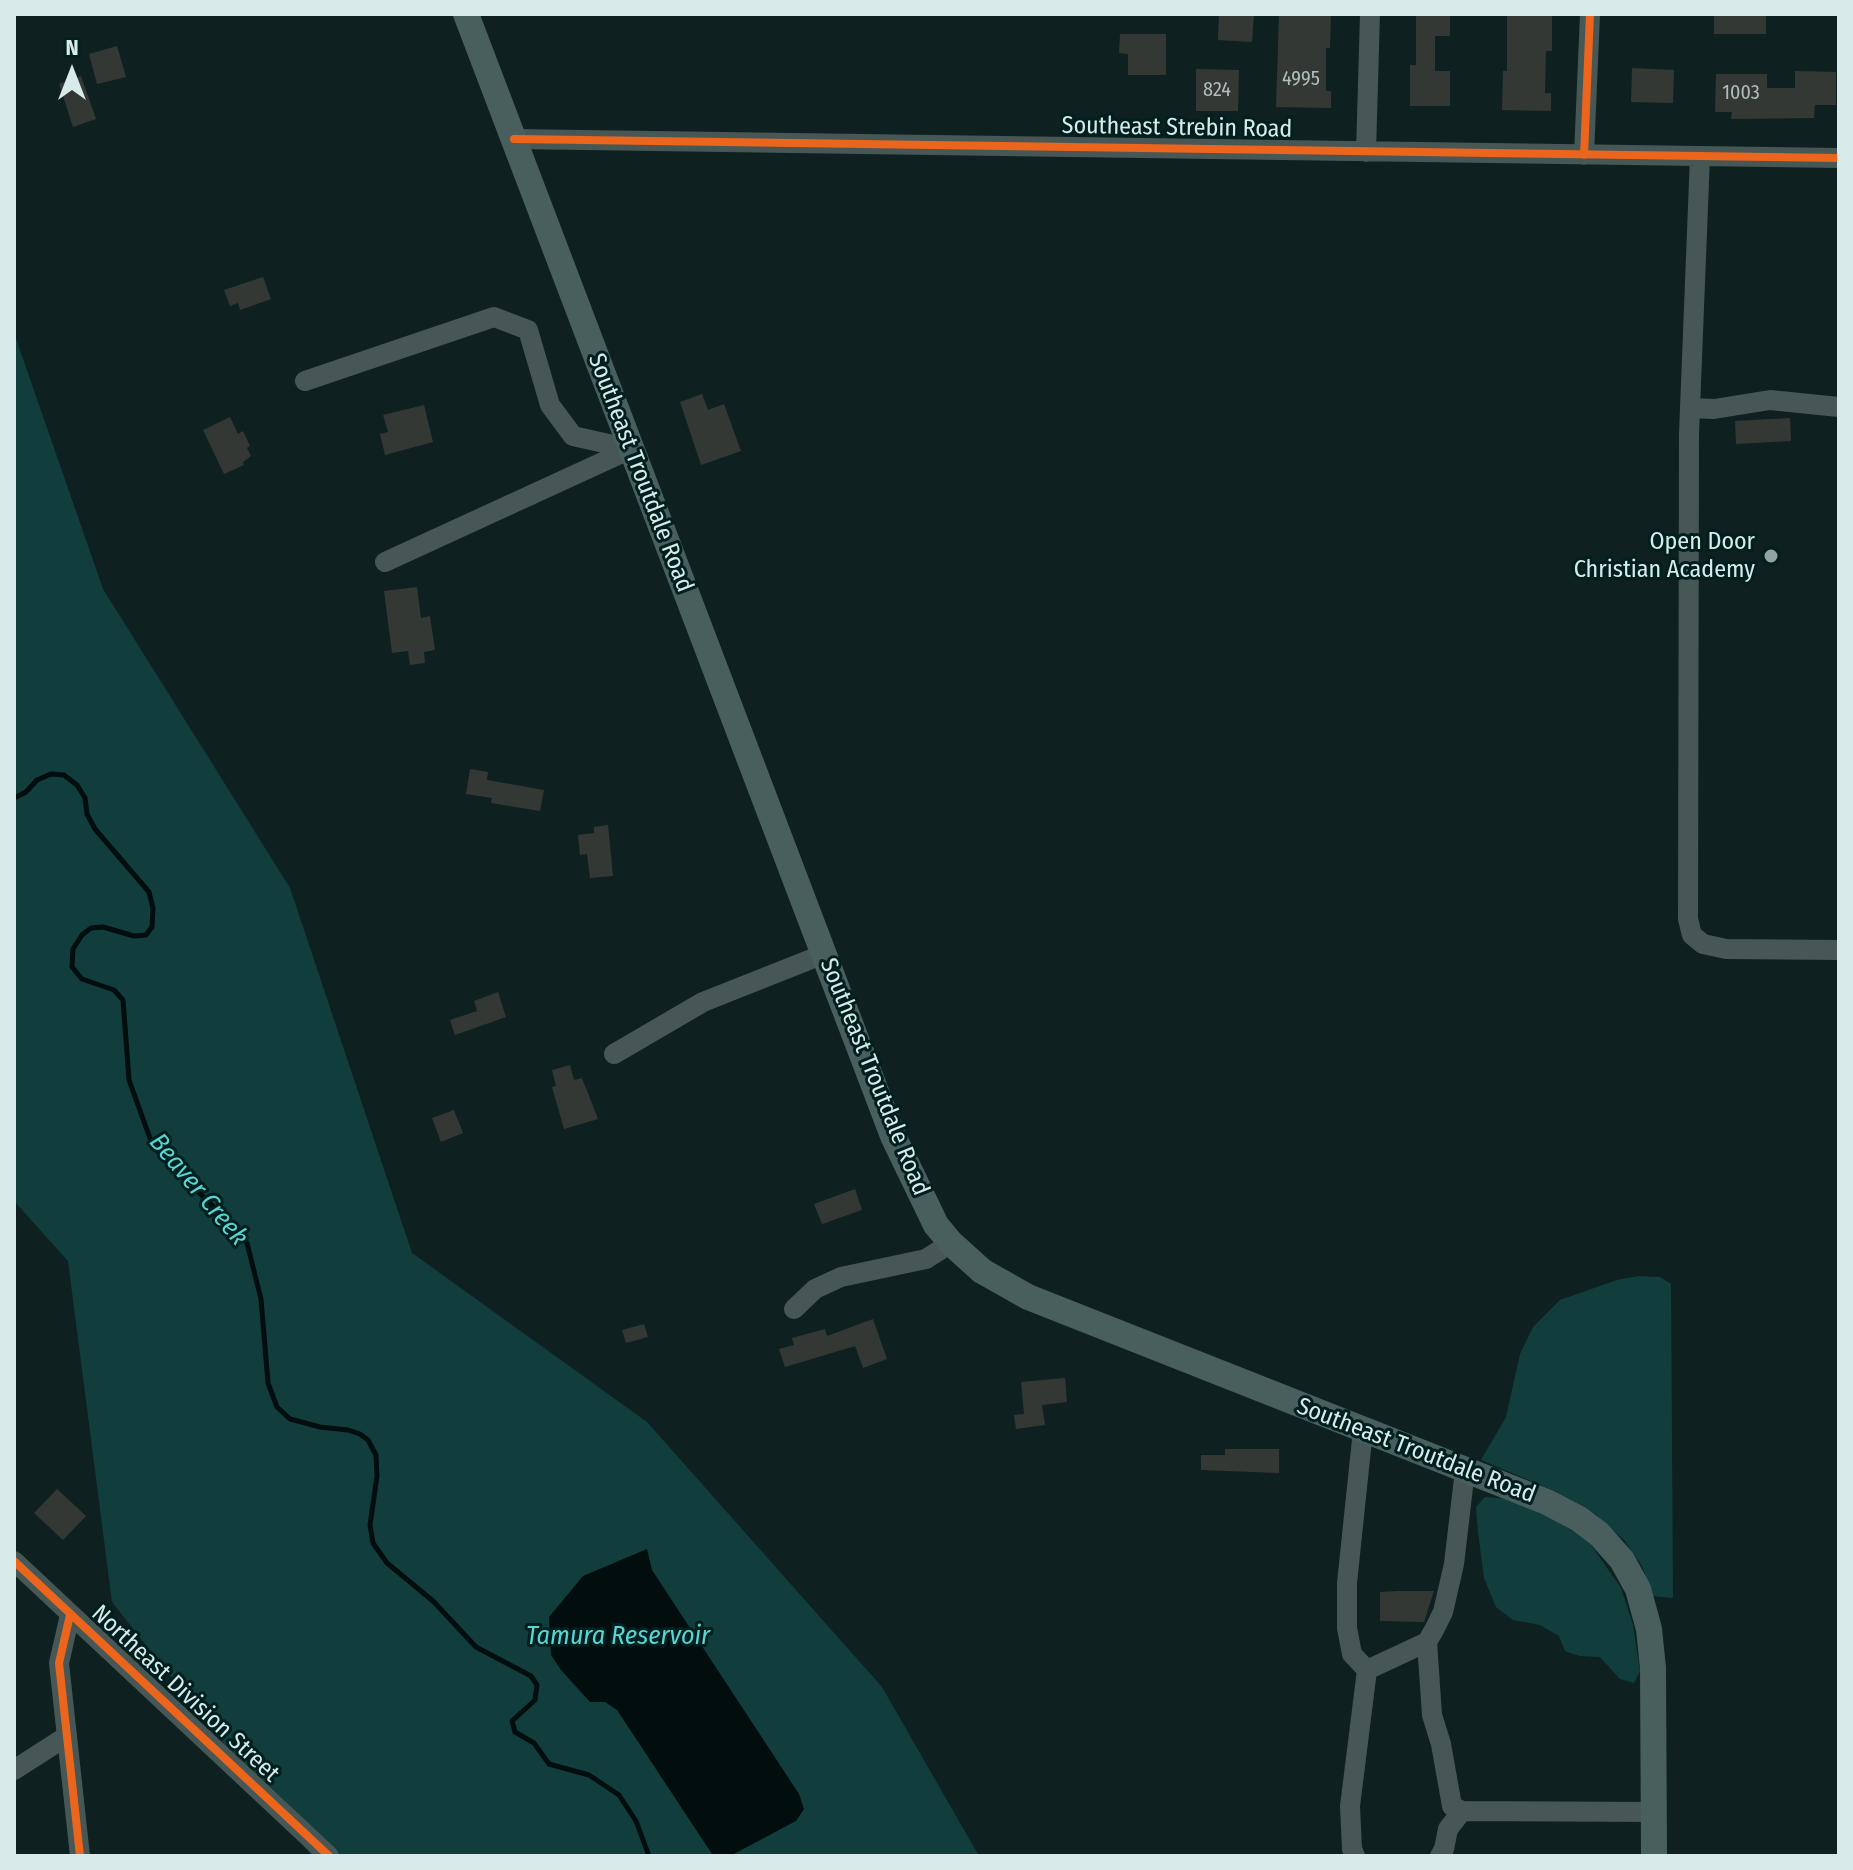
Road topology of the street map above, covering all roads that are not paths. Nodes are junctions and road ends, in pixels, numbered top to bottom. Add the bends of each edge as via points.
1 (466, 14) edge
2 (1370, 14) edge
3 (1590, 14) edge
4 (514, 139) junction
5 (1366, 152) junction
6 (1584, 155) junction
7 (1700, 156) junction
8 (1839, 158) edge
9 (305, 381) dead end
10 (1839, 407) edge
11 (1690, 408) junction
12 (631, 449) junction
13 (385, 562) dead end
14 (1839, 950) edge
15 (824, 954) junction
16 (614, 1054) dead end
17 (951, 1243) junction
18 (794, 1309) dead end
19 (1363, 1430) junction
20 (1465, 1470) junction
21 (14, 1561) edge
22 (70, 1615) junction
23 (1427, 1642) junction
24 (1367, 1670) junction
25 (67, 1736) junction
26 (14, 1770) edge
27 (1462, 1811) junction
28 (1654, 1812) junction
29 (80, 1856) edge
30 (329, 1856) edge
31 (1355, 1856) edge
32 (1440, 1856) edge
33 (1654, 1856) edge

1 - 4 main road, Southeast Troutdale Road
2 - 5 street
3 - 6 street
4 - 5 street, Southeast Strebin Road
4 - 12 main road, Southeast Troutdale Road
5 - 6 street, Southeast Strebin Road
6 - 7 street, Southeast Strebin Road
7 - 8 street, Southeast Strebin Road
7 - 11 street
9 - 12 street via 494,317 528,330 550,405 573,436
10 - 11 street via 1770,400
11 - 14 street via 1686,781 1692,935 1703,944 1726,949
12 - 13 street
12 - 15 main road, Southeast Troutdale Road
15 - 16 street via 703,1002
15 - 17 main road, Southeast Troutdale Road via 893,1136 936,1225
17 - 18 street via 926,1259 841,1277 815,1289
17 - 19 main road, Southeast Troutdale Road via 982,1271 1028,1297
19 - 20 main road, Southeast Troutdale Road
19 - 24 street via 1347,1628 1352,1654
20 - 23 street via 1454,1564 1443,1612
20 - 28 main road, Southeast Troutdale Road via 1579,1519 1622,1560 1638,1589 1649,1629
21 - 22 street, Northeast Division Street
22 - 25 street via 59,1663
22 - 30 street, Northeast Division Street
23 - 24 street
23 - 27 street via 1432,1715 1447,1790 1452,1806
24 - 31 street via 1350,1806
25 - 26 street
25 - 29 street
27 - 28 street
27 - 32 street via 1448,1829
28 - 33 main road, Southeast Troutdale Road

